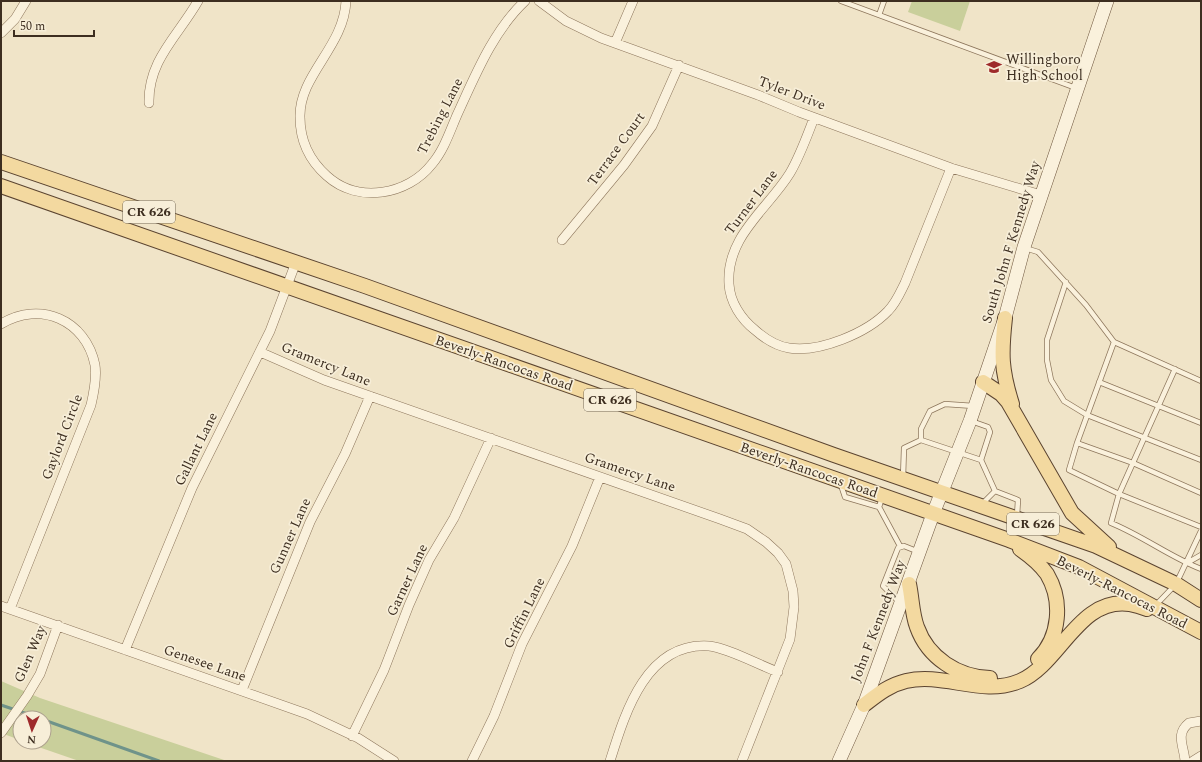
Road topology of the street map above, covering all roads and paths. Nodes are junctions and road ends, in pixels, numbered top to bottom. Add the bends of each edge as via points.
1 (26, 1) edge
2 (198, 1) edge
3 (346, 1) edge
4 (525, 1) edge
5 (539, 1) edge
6 (634, 1) edge
7 (841, 1) edge
8 (884, 1) edge
9 (1107, 1) edge
10 (879, 15) junction
11 (1, 33) edge
12 (615, 43) junction
13 (679, 65) junction
14 (1077, 89) junction
15 (150, 103) dead end
16 (814, 118) junction
17 (1, 162) edge
18 (951, 168) junction
19 (1, 186) edge
20 (1042, 195) junction
21 (562, 240) dead end
22 (1024, 247) junction
23 (296, 262) junction
24 (1066, 282) junction
25 (288, 288) junction
26 (1005, 318) junction
27 (1, 324) edge
28 (1114, 342) junction
29 (260, 352) junction
30 (1175, 369) junction
31 (1201, 381) edge
32 (983, 382) junction
33 (1099, 382) junction
34 (370, 396) junction
35 (975, 406) junction
36 (1159, 406) junction
37 (1016, 413) junction
38 (1087, 415) junction
39 (970, 421) junction
40 (1201, 423) edge
41 (1145, 437) junction
42 (491, 438) junction
43 (921, 440) junction
44 (1077, 443) junction
45 (957, 452) junction
46 (981, 460) junction
47 (1201, 460) edge
48 (1133, 463) junction
49 (600, 477) junction
50 (903, 479) junction
51 (995, 491) junction
52 (942, 492) junction
53 (1201, 493) edge
54 (1120, 494) junction
55 (881, 502) junction
56 (980, 506) junction
57 (933, 514) junction
58 (1017, 518) junction
59 (1201, 527) edge
60 (1201, 532) edge
61 (1009, 540) junction
62 (900, 546) junction
63 (921, 553) junction
64 (1201, 555) edge
65 (1123, 558) junction
66 (1187, 563) junction
67 (1201, 569) edge
68 (909, 584) junction
69 (1176, 584) junction
70 (1201, 600) edge
71 (901, 603) junction
72 (1, 606) edge
73 (1155, 606) junction
74 (10, 610) junction
75 (1180, 620) junction
76 (58, 625) junction
77 (1201, 632) edge
78 (125, 650) junction
79 (778, 672) junction
80 (242, 690) junction
81 (864, 705) junction
82 (1201, 721) edge
83 (1, 734) edge
84 (352, 736) junction
85 (1201, 756) edge
86 (394, 761) edge
87 (472, 761) edge
88 (610, 761) edge
89 (742, 761) edge
90 (840, 761) edge
91 (1185, 761) edge
92 (1193, 761) edge

1 - 11 street via 15,19
2 - 15 street via 164,51 152,74 149,85
3 - 4 street, Trebing Lane via 342,25 336,38 305,89 301,103 301,131 310,158 329,178 341,186 369,193 398,189 411,183 433,163 498,33
5 - 12 street, Tyler Drive via 583,30
6 - 12 street
7 - 10 lane
8 - 10 lane
9 - 14 street, South John F Kennedy Way
10 - 14 lane
12 - 13 street, Tyler Drive
13 - 16 street, Tyler Drive
13 - 21 street, Terrace Court via 660,113 644,138
14 - 20 street, South John F Kennedy Way
16 - 18 street, Tyler Drive
16 - 18 street, Turner Lane via 790,173 743,233 731,259 729,284 734,303 751,327 775,343 789,348 819,347 862,330 888,311 906,283
17 - 23 main road, Beverly-Rancocas Road / CR 626
18 - 20 street, Tyler Drive
19 - 25 main road, Beverly-Rancocas Road / CR 626
20 - 22 street, South John F Kennedy Way
22 - 24 lane via 1038,252
22 - 26 street, South John F Kennedy Way
23 - 25 street, Gallant Lane
23 - 50 main road, Beverly-Rancocas Road / CR 626
24 - 28 lane
24 - 38 lane via 1047,340 1047,360 1051,380 1064,401
25 - 29 street, Gallant Lane
25 - 55 main road, Beverly-Rancocas Road / CR 626 via 840,481
26 - 32 street, South John F Kennedy Way
26 - 37 main road via 1001,350 1003,376
27 - 74 street, Gaylord Circle via 28,314 55,316 77,331 86,341 95,366 96,379 92,405
28 - 30 lane
28 - 33 lane
29 - 34 street, Gramercy Lane via 310,375
29 - 78 street, Gallant Lane via 197,477
30 - 31 lane
30 - 36 lane
32 - 35 street, South John F Kennedy Way
32 - 37 main road via 1001,394
33 - 36 lane
33 - 38 lane
34 - 42 street, Gramercy Lane
34 - 80 street, Gunner Lane via 342,460 310,522
35 - 39 street, South John F Kennedy Way
35 - 43 lane via 945,404 930,410 921,429
36 - 40 lane
36 - 41 lane
37 - 65 main road via 1051,480 1072,513
38 - 41 lane
38 - 44 lane
39 - 45 street, South John F Kennedy Way
39 - 46 lane via 988,427 990,432
41 - 47 lane
41 - 48 lane
42 - 49 street, Gramercy Lane
42 - 84 street, Garner Lane via 454,518 429,560 384,670
43 - 45 lane
43 - 50 lane via 904,448
44 - 48 lane
44 - 54 lane via 1069,470
45 - 46 lane
45 - 52 street, South John F Kennedy Way
46 - 51 lane
48 - 53 lane
48 - 54 lane
49 - 79 street, Gramercy Lane via 747,529 778,554 786,564 794,607 790,639
49 - 87 street, Griffin Lane via 572,546 522,644 494,716
50 - 52 main road, Beverly-Rancocas Road / CR 626
51 - 56 lane
51 - 58 lane via 1018,500
52 - 56 main road, Beverly-Rancocas Road / CR 626
52 - 57 street, John F Kennedy Way
54 - 59 lane
54 - 66 lane via 1111,522 1136,533
55 - 57 main road, Beverly-Rancocas Road / CR 626
55 - 62 lane
56 - 58 main road, Beverly-Rancocas Road / CR 626
57 - 61 main road, Beverly-Rancocas Road / CR 626
57 - 63 street, John F Kennedy Way
58 - 65 main road, Beverly-Rancocas Road / CR 626
60 - 66 lane
61 - 68 main road via 1036,561 1046,574 1057,604 1054,637 1045,652 1032,665 1016,674 997,679 978,678 959,672 943,662 930,649 916,625
61 - 73 main road, Beverly-Rancocas Road / CR 626 via 1079,567
62 - 63 lane
62 - 71 lane via 883,586
63 - 68 street, John F Kennedy Way
64 - 66 lane
65 - 69 main road, Beverly-Rancocas Road / CR 626
66 - 67 lane
66 - 69 lane
68 - 71 street, John F Kennedy Way
69 - 70 main road, Beverly-Rancocas Road / CR 626
69 - 73 lane
71 - 81 street, John F Kennedy Way
72 - 74 street, Genesee Lane
73 - 75 main road, Beverly-Rancocas Road / CR 626
74 - 76 street, Genesee Lane
75 - 77 main road, Beverly-Rancocas Road / CR 626
75 - 81 main road via 1130,604 1112,604 1096,611 1080,623 1047,661 1020,681 982,687 924,679 906,681 889,687
76 - 78 street, Genesee Lane
76 - 83 street, Glen Way via 40,674
78 - 80 street, Genesee Lane
79 - 88 street via 709,646 686,648 664,658 644,678 637,691
79 - 89 street, Gramercy Lane
80 - 84 street, Genesee Lane via 307,714
81 - 90 street, John F Kennedy Way
82 - 91 street via 1189,723 1182,731 1181,742
84 - 86 street, Genesee Lane
85 - 92 street

